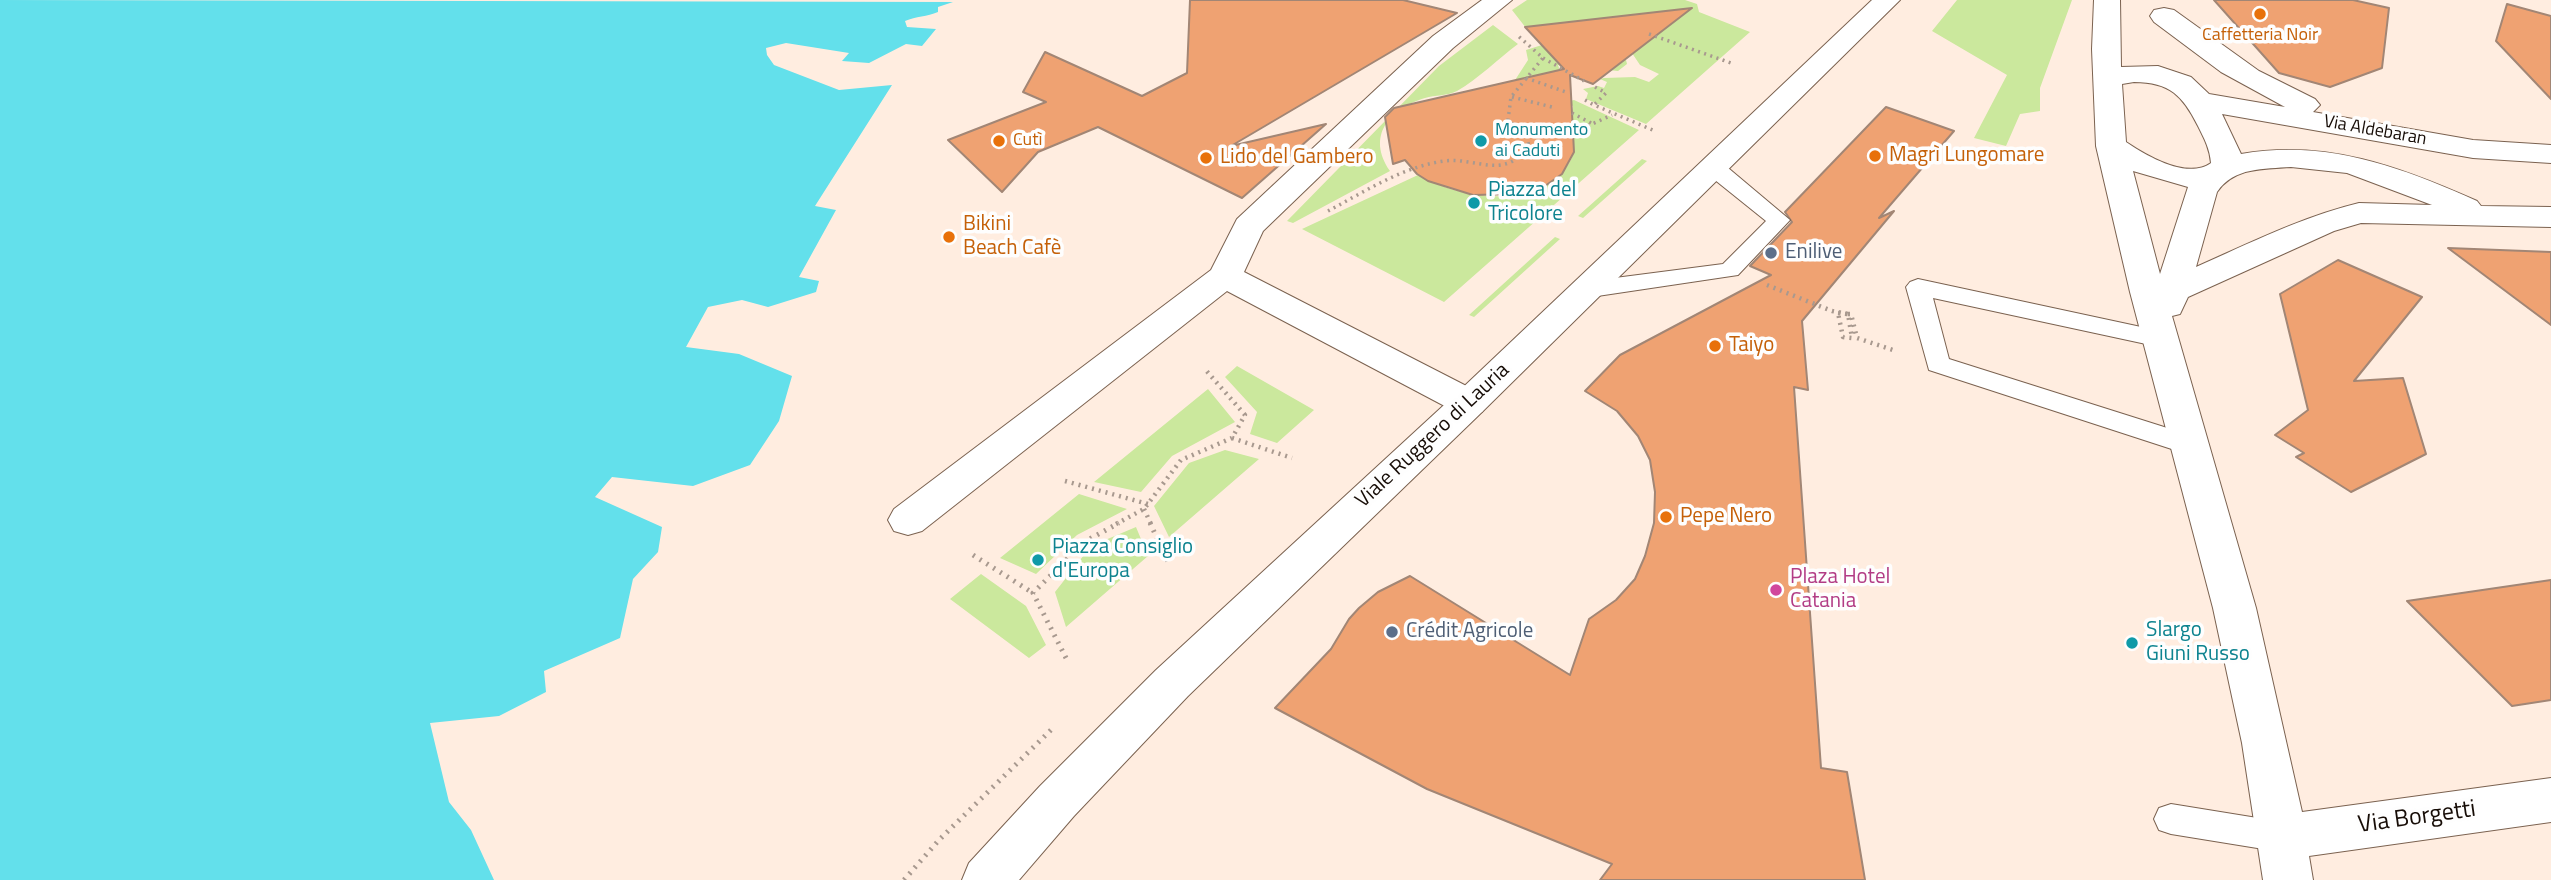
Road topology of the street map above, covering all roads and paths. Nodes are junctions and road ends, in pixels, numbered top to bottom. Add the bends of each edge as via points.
1 (1887, 0) edge
2 (2106, 1) edge
3 (1492, 4) edge
4 (2168, 8) edge
5 (1649, 34) dead end
6 (1543, 58) junction
7 (1731, 63) dead end
8 (1527, 78) junction
9 (2110, 79) junction
10 (1584, 81) dead end
11 (1595, 87) dead end
12 (1566, 92) dead end
13 (2190, 92) junction
14 (1511, 97) junction
15 (1585, 100) dead end
16 (1594, 105) junction
17 (1552, 107) dead end
18 (1572, 113) dead end
19 (1612, 114) junction
20 (1594, 124) junction
21 (1655, 131) dead end
22 (1570, 134) dead end
23 (2111, 146) junction
24 (2473, 149) junction
25 (2551, 154) edge
26 (1713, 167) junction
27 (2219, 171) junction
28 (1328, 211) dead end
29 (2479, 214) junction
30 (2551, 217) edge
31 (1730, 270) junction
32 (1226, 276) junction
33 (1584, 290) junction
34 (2171, 291) junction
35 (1857, 338) dead end
36 (2160, 339) junction
37 (1205, 368) dead end
38 (1469, 403) junction
39 (1232, 438) junction
40 (2193, 446) junction
41 (1292, 458) dead end
42 (1065, 481) dead end
43 (1146, 507) junction
44 (908, 520) dead end
45 (973, 555) dead end
46 (1170, 566) dead end
47 (1033, 593) junction
48 (1066, 658) dead end
49 (2551, 800) edge
50 (2171, 818) dead end
51 (2285, 858) edge
52 (987, 880) edge

1 - 26 street, Viale Ruggero di Lauria
2 - 9 street
3 - 6 path
3 - 32 street via 1443,42 1249,226
4 - 13 street
4 - 24 street via 2224,63 2262,86 2378,127
5 - 7 path
6 - 8 path
6 - 10 path
8 - 12 path
8 - 14 path
9 - 13 street, Via Aldebaran via 2126,72 2143,72
9 - 23 street
11 - 16 path via 1605,93
13 - 24 street, Via Aldebaran
13 - 27 street via 2228,155
14 - 17 path
14 - 28 path via 1508,120 1526,135 1529,146 1524,156 1494,167 1443,161 1397,175
15 - 16 path
16 - 19 path
18 - 20 path
19 - 20 path
19 - 21 path
20 - 22 path
23 - 27 street via 2140,164 2189,177
23 - 36 street
24 - 25 street, Via Aldebaran
26 - 31 lane via 1779,220
26 - 33 street, Viale Ruggero di Lauria
27 - 29 street via 2279,156 2341,161 2406,180
27 - 34 street via 2201,192
29 - 30 street
29 - 34 street via 2359,213 2322,224
31 - 33 lane
31 - 35 path via 1832,311 1848,312 1850,325 1852,338 1843,337 1838,313 1851,314
32 - 38 street
32 - 44 street
33 - 38 street, Viale Ruggero di Lauria
34 - 36 street
36 - 40 street
36 - 40 lane via 1918,287 1938,364
37 - 39 path via 1245,415
38 - 52 street, Viale Ruggero di Lauria via 1172,683
39 - 41 path
39 - 43 path via 1181,460
40 - 51 street via 2261,710
42 - 43 path
43 - 46 path
43 - 47 path via 1084,542
45 - 47 path
47 - 48 path
49 - 51 street, Via Borgetti
50 - 51 lane

